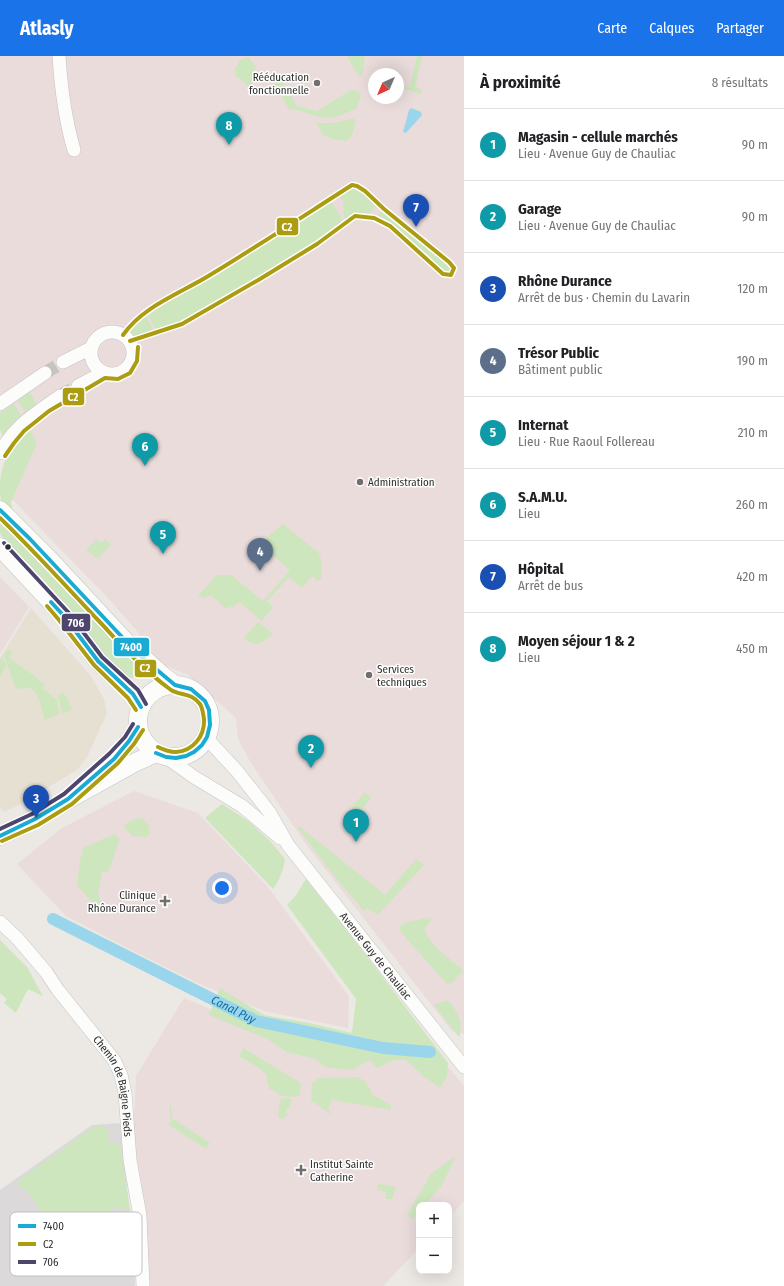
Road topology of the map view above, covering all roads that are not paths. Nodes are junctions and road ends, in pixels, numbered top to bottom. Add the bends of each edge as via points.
1 (59, 56) edge
2 (74, 150) dead end
3 (91, 348) junction
4 (63, 362) tunnel mouth
5 (104, 372) junction
6 (45, 373) tunnel mouth
7 (78, 386) tunnel mouth
8 (60, 396) tunnel mouth
9 (0, 404) edge
10 (0, 453) edge
11 (0, 510) edge
12 (0, 547) edge
13 (175, 685) junction
14 (141, 707) junction
15 (138, 727) junction
16 (207, 737) junction
17 (161, 755) junction
18 (68, 799) junction
19 (0, 836) edge
20 (288, 845) junction
21 (0, 922) edge
22 (460, 1062) edge
23 (139, 1212) edge
24 (142, 1263) edge
25 (143, 1286) edge

1 - 2 street via 61,89
3 - 4 street
3 - 5 street via 93,362
3 - 5 street via 97,337 110,331 118,332 129,341 133,356 130,364 118,373
5 - 7 street
6 - 9 street
8 - 10 street via 15,430
11 - 13 street via 49,558 124,640
12 - 14 street via 64,616 98,662 133,694
13 - 14 street via 158,688
13 - 16 street via 191,689 205,701 210,718
14 - 15 street
15 - 17 street via 148,746
15 - 18 street via 125,747
16 - 17 street via 198,748 186,756 176,758
16 - 20 street, Avenue Guy de Chauliac via 265,807
17 - 18 street via 136,762
17 - 20 street, Avenue Guy de Chauliac via 242,806
18 - 19 street
20 - 22 street, Avenue Guy de Chauliac
21 - 23 street, Chemin de Baigne Pieds via 33,956 114,1060 122,1075 130,1160
24 - 25 street, Chemin de Baigne Pieds

